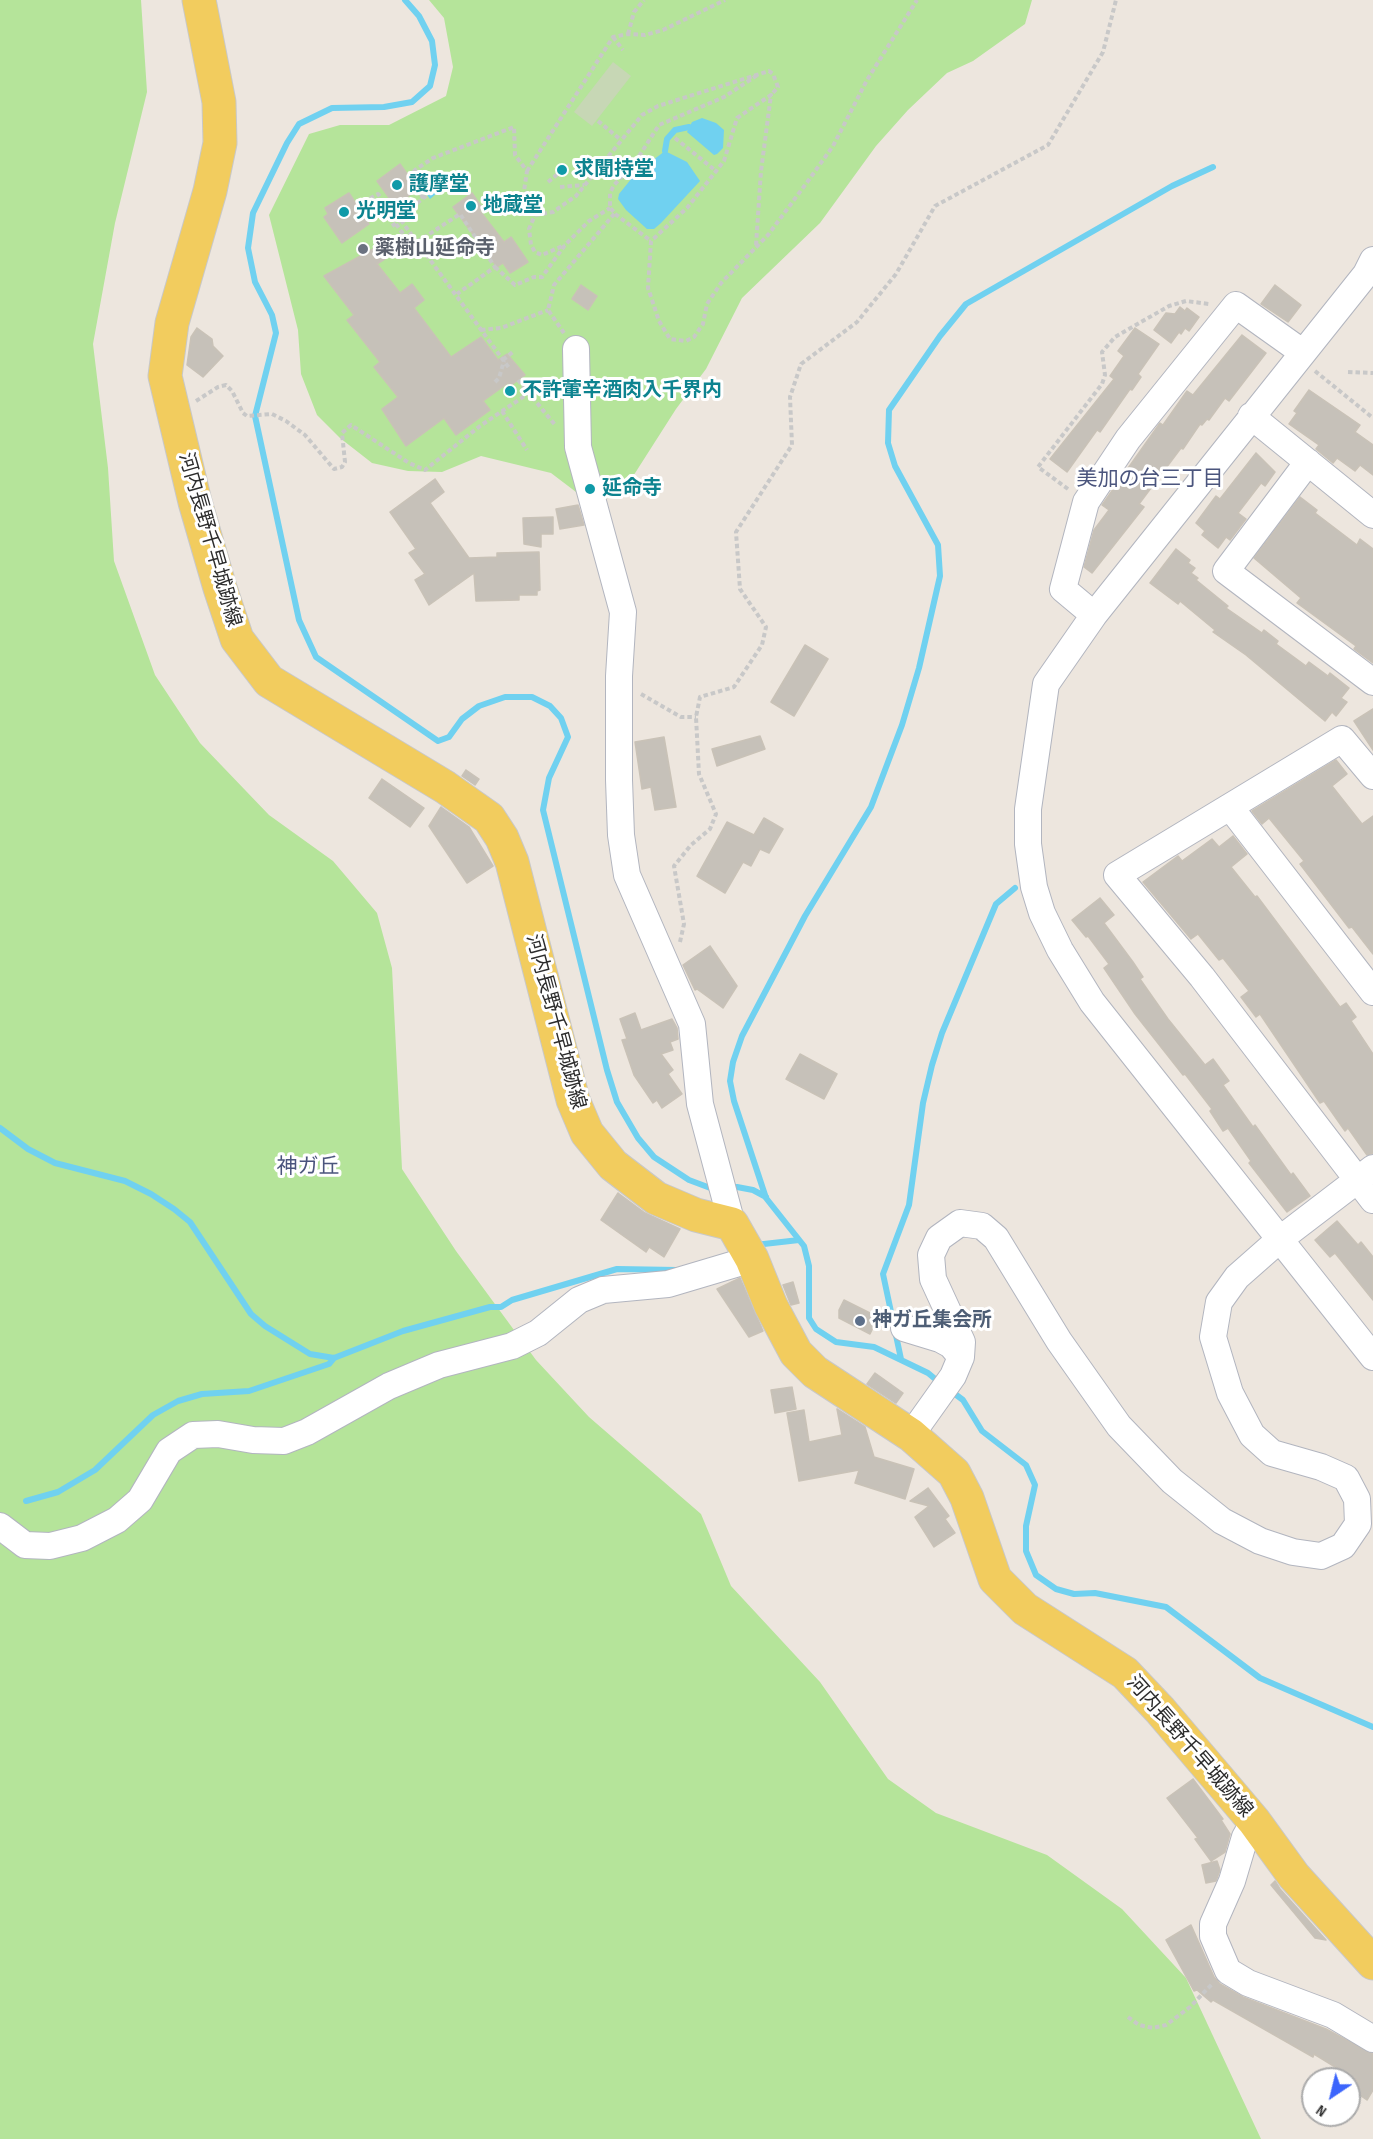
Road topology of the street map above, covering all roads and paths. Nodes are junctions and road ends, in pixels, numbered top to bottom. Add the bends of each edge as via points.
1 (199, 0) edge
2 (644, 0) edge
3 (725, 0) edge
4 (917, 0) edge
5 (1116, 0) edge
6 (628, 34) junction
7 (613, 37) junction
8 (623, 50) dead end
9 (759, 74) junction
10 (771, 95) junction
11 (597, 121) dead end
12 (675, 138) dead end
13 (621, 140) junction
14 (527, 171) junction
15 (716, 171) junction
16 (559, 173) dead end
17 (548, 182) dead end
18 (584, 185) junction
19 (560, 187) dead end
20 (434, 189) dead end
21 (424, 196) junction
22 (405, 198) dead end
23 (357, 206) dead end
24 (411, 208) junction
25 (610, 208) junction
26 (615, 213) junction
27 (535, 215) junction
28 (397, 223) junction
29 (406, 238) dead end
30 (651, 241) junction
31 (417, 242) junction
32 (565, 244) junction
33 (756, 245) junction
34 (1373, 260) edge
35 (495, 267) junction
36 (457, 294) junction
37 (548, 310) junction
38 (1227, 317) junction
39 (481, 330) junction
40 (576, 349) joint
41 (514, 351) dead end
42 (1300, 355) junction
43 (504, 361) junction
44 (509, 368) dead end
45 (1347, 372) dead end
46 (1373, 373) edge
47 (518, 380) dead end
48 (495, 382) dead end
49 (529, 393) junction
50 (189, 406) dead end
51 (502, 411) junction
52 (1251, 416) junction
53 (1373, 418) edge
54 (554, 423) dead end
55 (527, 450) dead end
56 (1308, 462) junction
57 (1086, 502) junction
58 (1373, 515) edge
59 (1094, 615) junction
60 (619, 676) junction
61 (1373, 682) edge
62 (696, 717) junction
63 (1373, 776) edge
64 (1230, 807) junction
65 (668, 963) junction
66 (1373, 992) edge
67 (1365, 1174) edge
68 (1373, 1200) edge
69 (732, 1224) junction
70 (1279, 1240) junction
71 (752, 1259) junction
72 (904, 1328) dead end
73 (1373, 1357) edge
74 (957, 1367) junction
75 (915, 1429) junction
76 (0, 1526) edge
77 (1254, 1821) junction
78 (1373, 1963) edge
79 (1228, 1971) junction
80 (1128, 2017) dead end
81 (1373, 2039) edge

1 - 69 main road, 河内長野千早城跡線 via 219,102 220,143 172,323 165,376 201,523 237,639 269,681 489,818 512,862 573,1100 587,1133 613,1165 656,1198 696,1215
2 - 6 path via 634,12
3 - 6 path via 663,30
4 - 33 path via 867,80 833,146 768,235
5 - 62 path via 1103,52 1048,145 935,206 896,274 857,322 801,364 790,397 792,445 736,532 740,589 766,627 762,645 734,687 700,697
6 - 7 path
7 - 8 path
7 - 14 path
9 - 10 path via 773,74 778,87
9 - 13 path via 658,106 642,115
9 - 25 path via 724,98 659,125 634,164 614,185
10 - 15 path via 737,118 724,161
10 - 33 path
11 - 13 path
12 - 15 path
13 - 18 path
14 - 21 path via 516,155 516,130 512,128 433,158 415,170 411,175
14 - 27 path via 525,190
15 - 30 path via 687,208
16 - 17 path
18 - 19 path
18 - 27 path via 553,212
20 - 21 path
21 - 24 path
22 - 24 path
23 - 28 path via 378,194
24 - 28 path via 413,211
25 - 26 path
25 - 32 path via 589,220
26 - 30 path
26 - 37 path via 554,285
27 - 32 path via 528,237 538,255
28 - 29 path
28 - 31 path
30 - 33 path via 648,288 653,306 665,334 670,339 686,341 701,328 707,304 722,283
31 - 35 path via 460,214
31 - 36 path
32 - 35 path via 542,277 515,285
34 - 42 street
35 - 36 path via 481,273
36 - 39 path
37 - 39 path via 501,328
37 - 40 path
38 - 42 street via 1236,305
38 - 57 street via 1128,439
38 - 57 path via 1210,304 1186,300 1125,330 1102,352 1102,384 1038,467
39 - 43 path
40 - 60 street via 578,447 623,612
41 - 43 path
42 - 52 street
42 - 53 path
43 - 44 path
43 - 48 path
45 - 46 path
47 - 49 path
49 - 51 path
49 - 54 path
50 - 51 path via 226,385 243,413 277,416 302,432 334,469 345,462 342,433 351,426 425,470
51 - 55 path
52 - 56 street
52 - 59 street
56 - 58 street
56 - 61 street via 1226,571
57 - 59 street via 1063,590
59 - 70 street via 1046,684 1028,809 1034,887 1060,950 1092,1002
60 - 62 path via 663,709 681,717
60 - 65 street via 621,835 627,875
62 - 65 path via 699,774 716,814 710,829 674,866 684,924 680,944
63 - 64 street via 1342,739
64 - 66 street
64 - 67 street via 1117,875
65 - 69 street via 692,1024 700,1104
67 - 68 street
67 - 70 street
69 - 71 main road, 河内長野千早城跡線
70 - 73 street
70 - 74 street via 1237,1277 1219,1302 1213,1338 1230,1393 1252,1435 1272,1453 1346,1478 1357,1499 1358,1524 1343,1546 1321,1556 1260,1541 1222,1521 1172,1481 1119,1426 1059,1341 996,1238 982,1226 960,1222 939,1239 931,1255 933,1279 962,1342
71 - 75 main road, 河内長野千早城跡線 via 796,1353 815,1372
71 - 76 street via 668,1284 603,1290 579,1300 538,1334 512,1346 439,1365 389,1386 284,1441 193,1435 169,1451 140,1500 117,1520 82,1538 50,1546 25,1545
72 - 74 street via 951,1345
74 - 75 street
75 - 77 main road, 河内長野千早城跡線 via 954,1473 967,1498 995,1579 1025,1609 1125,1673
77 - 78 main road, 河内長野千早城跡線 via 1294,1876
77 - 79 street via 1213,1924 1212,1936
79 - 80 path via 1166,2025 1153,2028
79 - 81 street via 1248,1983 1333,2015

